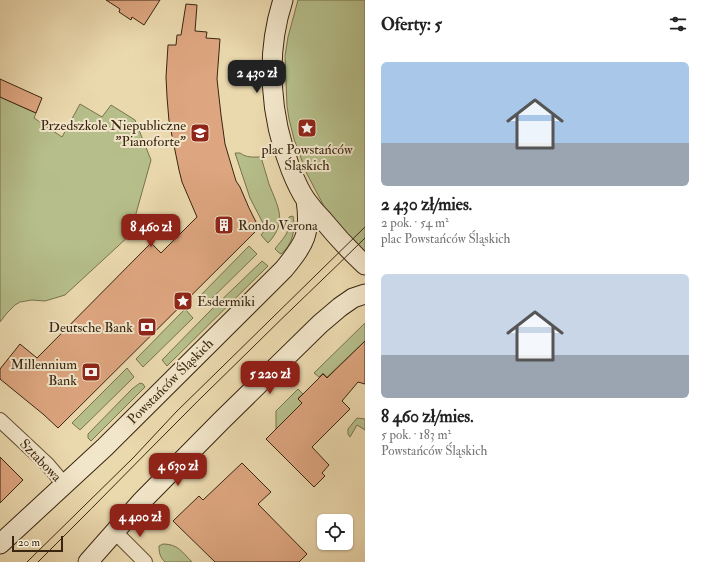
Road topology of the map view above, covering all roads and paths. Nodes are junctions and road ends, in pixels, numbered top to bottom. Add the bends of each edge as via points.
1 (283, 0) edge
2 (306, 200) junction
3 (365, 265) edge
4 (365, 294) edge
5 (0, 420) edge
6 (64, 484) junction
7 (115, 532) junction
8 (0, 544) edge
9 (88, 562) edge
10 (145, 562) edge

1 - 2 main road via 274,44 272,86 284,151
2 - 3 main road
2 - 6 main road, Powstańców Śląskich via 308,222 302,245 297,253 105,447
4 - 7 main road via 340,307 320,324 141,502
5 - 6 street, Sztabowa via 40,457
6 - 8 main road, Powstańców Śląskich
7 - 9 main road
7 - 10 street

